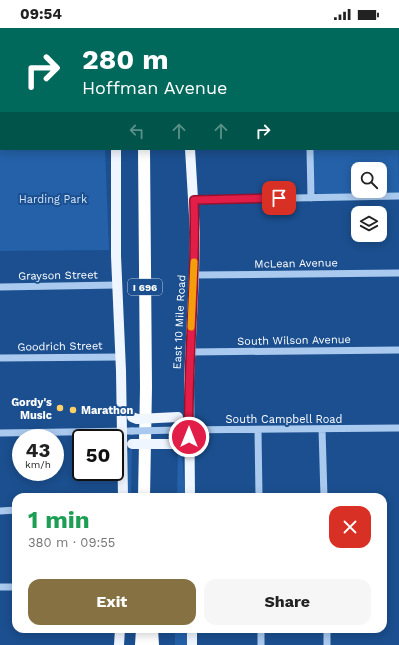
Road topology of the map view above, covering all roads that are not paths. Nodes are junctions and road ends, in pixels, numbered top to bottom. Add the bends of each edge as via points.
1 (116, 150) edge
2 (144, 150) edge
3 (190, 150) edge
4 (310, 150) edge
5 (399, 196) edge
6 (310, 198) junction
7 (194, 200) junction
8 (399, 273) edge
9 (194, 275) junction
10 (117, 286) junction
11 (0, 287) edge
12 (399, 350) edge
13 (190, 352) junction
14 (120, 357) junction
15 (0, 358) edge
16 (188, 407) junction
17 (399, 428) edge
18 (122, 429) edge
19 (322, 429) junction
20 (184, 430) junction
21 (258, 430) junction
22 (124, 431) edge
23 (72, 432) edge
24 (0, 433) edge
25 (124, 449) edge
26 (123, 481) edge
27 (123, 493) edge
28 (144, 493) edge
29 (189, 493) edge
30 (189, 493) edge
31 (259, 493) edge
32 (324, 493) edge
33 (0, 510) edge
34 (12, 510) edge
35 (0, 587) edge
36 (12, 587) edge
37 (120, 633) edge
38 (142, 633) edge
39 (152, 633) edge
40 (192, 633) edge
41 (261, 633) edge
42 (327, 633) edge
43 (119, 645) edge
44 (141, 645) edge
45 (153, 645) edge
46 (192, 645) edge
47 (261, 645) edge
48 (327, 645) edge

1 - 10 main road
2 - 28 highway, I 696
3 - 7 main road, East 10 Mile Road
4 - 6 street
5 - 6 street
6 - 7 street
7 - 9 main road, East 10 Mile Road
8 - 9 street, McLean Avenue
9 - 13 main road, East 10 Mile Road
10 - 11 street, Grayson Street
10 - 14 main road
12 - 13 street, South Wilson Avenue
13 - 16 main road, East 10 Mile Road
14 - 15 street, Goodrich Street
14 - 16 main road, bridge via 127,411 132,418 178,417 184,414
14 - 18 main road
16 - 20 main road, East 10 Mile Road
17 - 19 street, South Campbell Road
19 - 21 street, South Campbell Road
19 - 32 street
20 - 21 street, South Campbell Road
20 - 22 street, South Campbell Road, bridge
20 - 29 main road, East 10 Mile Road
21 - 31 street
23 - 24 street, South Campbell Road
25 - 30 main road, bridge via 132,444 178,444 184,453
26 - 27 main road
33 - 34 street
35 - 36 street
37 - 43 main road
38 - 44 highway
39 - 45 highway
40 - 46 main road
41 - 47 street
42 - 48 street

